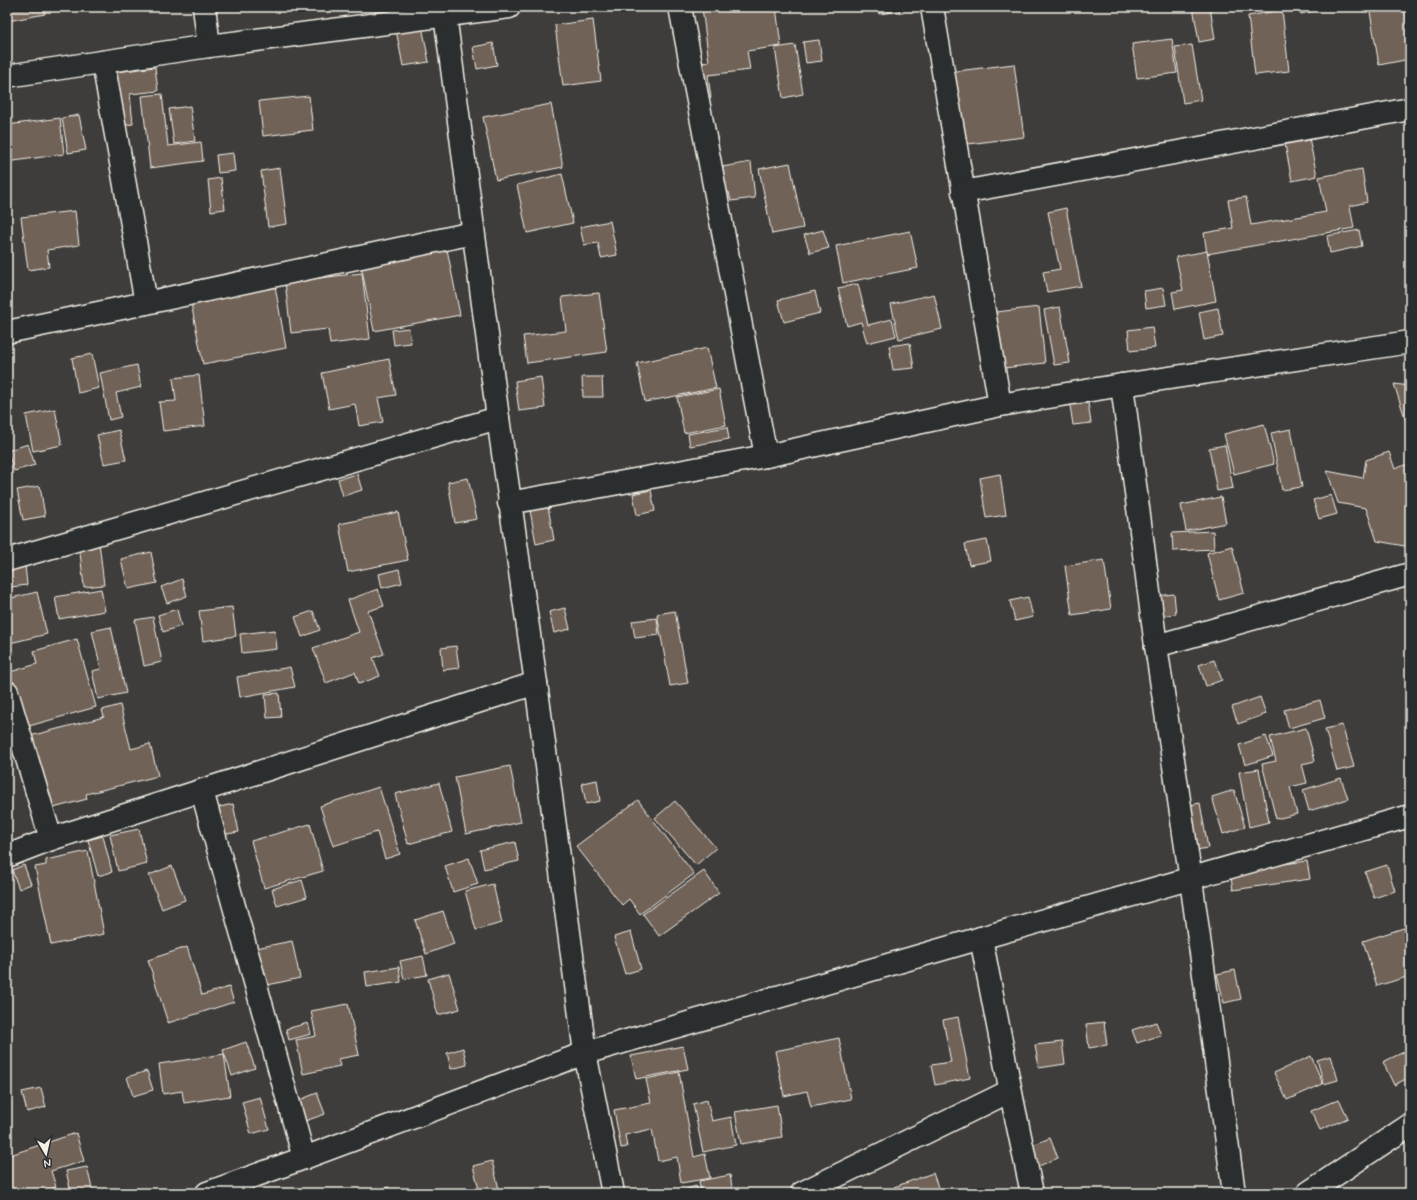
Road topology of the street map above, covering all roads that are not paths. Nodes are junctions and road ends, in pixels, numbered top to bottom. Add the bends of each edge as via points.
1 (204, 7) edge
2 (509, 7) edge
3 (680, 7) edge
4 (932, 7) edge
5 (444, 11) edge
6 (209, 46) junction
7 (103, 62) junction
8 (7, 76) edge
9 (1410, 109) edge
10 (963, 192) junction
11 (473, 233) junction
12 (146, 303) junction
13 (7, 332) edge
14 (1410, 342) edge
15 (1122, 385) junction
16 (1000, 405) junction
17 (498, 418) junction
18 (766, 456) junction
19 (509, 502) junction
20 (7, 560) edge
21 (1410, 574) edge
22 (1156, 646) junction
23 (536, 683) junction
24 (7, 692) edge
25 (202, 791) junction
26 (1410, 816) edge
27 (51, 839) junction
28 (7, 856) edge
29 (1191, 880) junction
30 (981, 938) junction
31 (585, 1053) junction
32 (1010, 1091) junction
33 (1410, 1125) edge
34 (304, 1158) junction
35 (207, 1193) edge
36 (614, 1193) edge
37 (802, 1193) edge
38 (1032, 1193) edge
39 (1234, 1193) edge
40 (1308, 1193) edge

1 - 6 street
2 - 5 street
3 - 18 street
4 - 10 street
5 - 6 street
5 - 11 street
6 - 7 street
7 - 8 street
7 - 12 street
9 - 10 street
10 - 16 street
11 - 12 street
11 - 17 street
12 - 13 street
14 - 15 street
15 - 16 street
15 - 22 street
16 - 18 street
17 - 19 street
17 - 20 street
18 - 19 street
19 - 23 street
21 - 22 street
22 - 29 street
23 - 25 street
23 - 31 street
24 - 27 street
25 - 27 street
25 - 34 street
26 - 29 street
27 - 28 street
29 - 30 street
29 - 39 street
30 - 31 street
30 - 32 street
31 - 34 street
31 - 36 street
32 - 37 street
32 - 38 street
33 - 40 street
34 - 35 street

